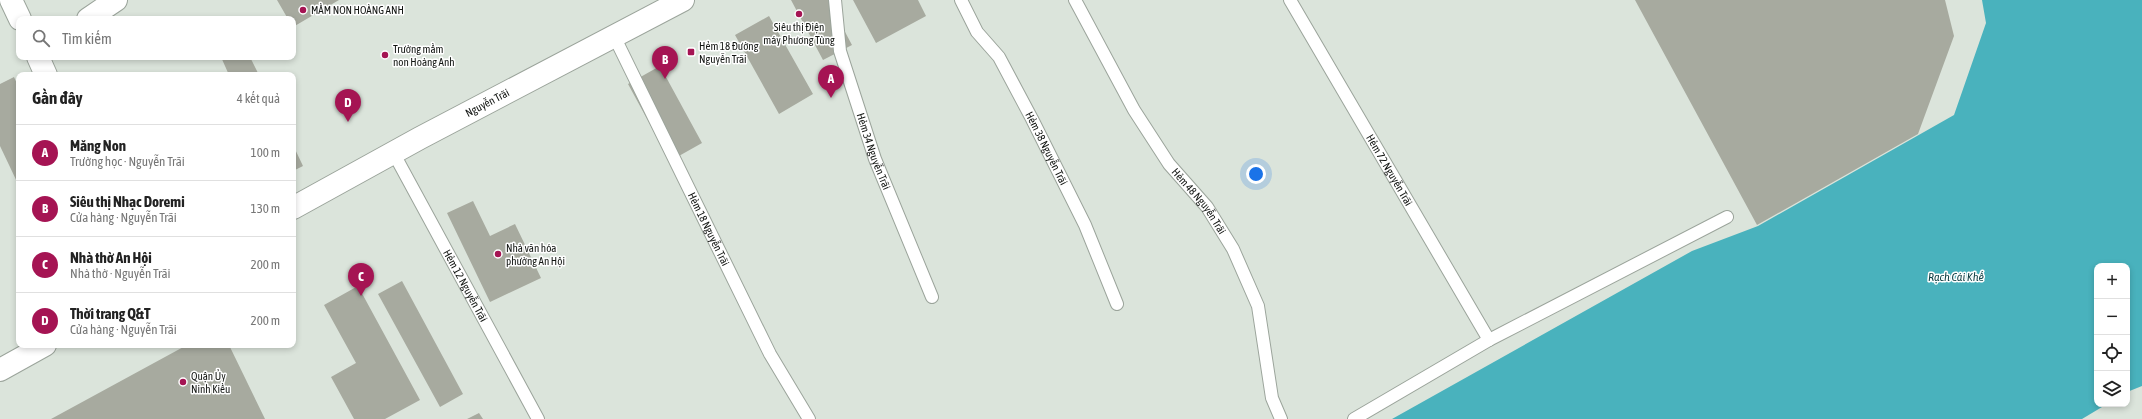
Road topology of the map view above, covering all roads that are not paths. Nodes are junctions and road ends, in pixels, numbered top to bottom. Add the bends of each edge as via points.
1 (11, 0) edge
2 (116, 0) edge
3 (683, 0) edge
4 (835, 0) edge
5 (961, 0) edge
6 (1075, 0) edge
7 (1290, 0) edge
8 (19, 16) edge
9 (92, 16) edge
10 (614, 36) junction
11 (39, 60) edge
12 (45, 72) edge
13 (394, 152) junction
14 (296, 206) edge
15 (1727, 216) dead end
16 (932, 297) dead end
17 (1117, 304) dead end
18 (1489, 340) junction
19 (40, 348) edge
20 (0, 370) edge
21 (538, 419) edge
22 (809, 419) edge
23 (1281, 419) edge
24 (1354, 419) edge

1 - 8 main road
2 - 9 main road
3 - 10 main road, Nguyễn Trãi
4 - 16 lane, Hẻm 34 Nguyễn Trãi via 840,51 876,160
5 - 17 lane, Hẻm 38 Nguyễn Trãi via 977,32 999,57 1032,119 1085,225
6 - 23 lane, Hẻm 48 Nguyễn Trãi via 1134,110 1169,164 1207,207 1232,249 1258,306 1272,398
7 - 18 lane, Hẻm 72 Nguyễn Trãi
10 - 13 main road, Nguyễn Trãi
10 - 22 lane, Hẻm 18 Nguyễn Trãi via 770,354
11 - 12 main road
13 - 14 main road, Nguyễn Trãi
13 - 21 lane, Hẻm 12 Nguyễn Trãi
15 - 18 lane
18 - 24 lane
19 - 20 main road

